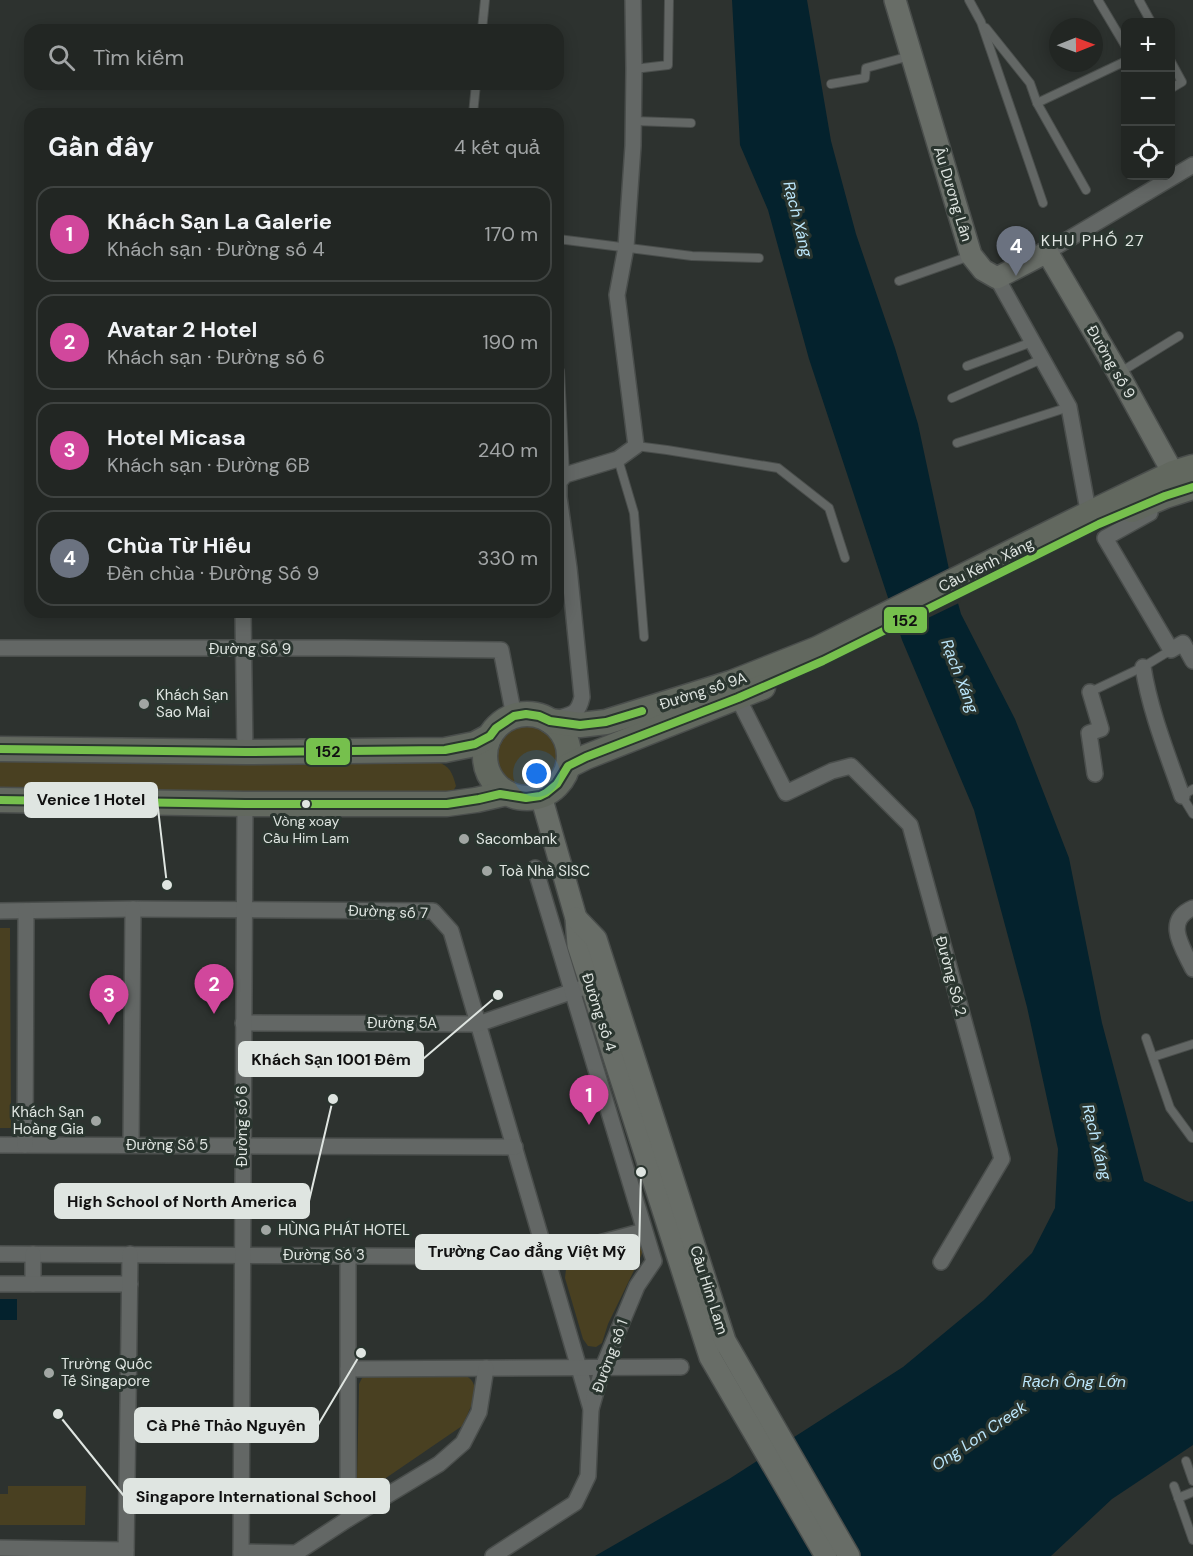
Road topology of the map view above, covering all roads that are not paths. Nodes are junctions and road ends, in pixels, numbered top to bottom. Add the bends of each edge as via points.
1 (485, 0) edge
2 (633, 0) edge
3 (669, 0) edge
4 (895, 0) edge
5 (969, 0) edge
6 (1098, 0) edge
7 (1139, 0) edge
8 (1149, 18) edge
9 (981, 22) junction
10 (483, 24) edge
11 (1121, 40) edge
12 (911, 55) junction
13 (1121, 63) edge
14 (634, 69) junction
15 (1175, 69) edge
16 (831, 84) dead end
17 (1175, 86) edge
18 (475, 90) edge
19 (1037, 103) junction
20 (474, 108) edge
21 (634, 122) junction
22 (691, 123) dead end
23 (1193, 165) edge
24 (1086, 190) dead end
25 (1043, 203) dead end
26 (564, 239) edge
27 (626, 247) junction
28 (1047, 252) junction
29 (971, 255) junction
30 (759, 258) dead end
31 (997, 278) junction
32 (898, 281) dead end
33 (1179, 336) dead end
34 (1032, 342) junction
35 (1042, 359) junction
36 (967, 366) dead end
37 (1118, 373) junction
38 (952, 398) dead end
39 (1069, 407) junction
40 (957, 443) dead end
41 (636, 446) junction
42 (618, 459) junction
43 (564, 479) edge
44 (1185, 482) edge
45 (1087, 505) junction
46 (1034, 529) dead end
47 (564, 533) edge
48 (845, 558) dead end
49 (243, 618) edge
50 (644, 637) dead end
51 (1182, 643) edge
52 (0, 648) edge
53 (244, 649) junction
54 (820, 655) junction
55 (1193, 661) edge
56 (1143, 667) junction
57 (1090, 692) joint
58 (738, 698) junction
59 (514, 716) junction
60 (550, 721) junction
61 (490, 736) junction
62 (0, 749) edge
63 (245, 752) junction
64 (568, 766) junction
65 (1095, 774) dead end
66 (1187, 792) edge
67 (507, 793) junction
68 (541, 796) junction
69 (0, 800) edge
70 (245, 804) junction
71 (1193, 814) edge
72 (535, 868) dead end
73 (1193, 908) edge
74 (133, 909) junction
75 (245, 909) junction
76 (0, 911) edge
77 (26, 911) junction
78 (576, 918) junction
79 (1193, 969) edge
80 (581, 988) junction
81 (243, 1023) junction
82 (478, 1023) junction
83 (1146, 1038) dead end
84 (1193, 1044) edge
85 (1153, 1057) junction
86 (630, 1075) junction
87 (1193, 1138) edge
88 (0, 1144) edge
89 (25, 1144) junction
90 (131, 1145) junction
91 (242, 1146) junction
92 (514, 1147) junction
93 (644, 1231) junction
94 (0, 1254) edge
95 (33, 1254) junction
96 (130, 1254) junction
97 (242, 1255) junction
98 (348, 1256) junction
99 (547, 1257) junction
100 (941, 1262) dead end
101 (0, 1284) edge
102 (33, 1284) junction
103 (130, 1284) junction
104 (579, 1367) junction
105 (603, 1367) junction
106 (681, 1367) dead end
107 (486, 1368) junction
108 (348, 1369) junction
109 (591, 1409) junction
110 (1186, 1461) dead end
111 (1193, 1481) edge
112 (1174, 1486) dead end
113 (1193, 1492) edge
114 (1178, 1498) junction
115 (348, 1519) junction
116 (1193, 1540) edge
117 (0, 1548) edge
118 (126, 1553) edge
119 (241, 1554) edge
120 (494, 1556) edge
121 (826, 1556) edge
122 (849, 1556) edge

1 - 10 lane
2 - 14 street
3 - 14 lane via 668,65
4 - 12 main road, Âu Dương Lân
5 - 9 lane
6 - 11 lane
7 - 8 lane
9 - 19 lane via 1030,82
9 - 25 lane
12 - 16 lane via 866,68 865,78
12 - 29 main road, Âu Dương Lân
13 - 19 lane
14 - 21 street
15 - 17 lane via 1182,82
18 - 20 lane
19 - 24 lane
21 - 22 lane
21 - 27 street
23 - 28 street
26 - 27 lane
27 - 30 lane via 692,256
27 - 41 street via 616,295
28 - 31 main road
28 - 37 main road, Đường số 9
29 - 31 main road, Âu Dương Lân via 983,270
29 - 32 lane
31 - 34 street, Âu Dương Lân
33 - 37 lane
34 - 35 street, Âu Dương Lân
34 - 36 lane
35 - 38 lane
35 - 39 street, Âu Dương Lân
37 - 44 main road, Đường số 9
39 - 40 lane
39 - 45 street, Âu Dương Lân
41 - 42 street
41 - 48 lane via 778,468 829,508
42 - 43 street
42 - 50 lane via 634,513
44 - 45 street
44 - 51 street via 1105,538
44 - 54 main road, Cầu Kênh Xáng via 1126,504
45 - 46 street
47 - 60 street via 582,697 572,714
49 - 53 street
51 - 55 street
51 - 56 lane
52 - 53 street, Đường Số 9
53 - 59 street, Đường Số 9 via 501,650
53 - 63 street
54 - 58 main road, Đường số 9A
54 - 60 main road, Đường số 9A via 606,722 580,725
56 - 57 lane
56 - 66 street via 1158,730
57 - 65 street via 1101,729 1089,733
58 - 64 main road, Đường số 9A
58 - 100 street, Đường Số 2 via 786,793 851,766 910,825 1002,1159
59 - 60 main road via 526,714
59 - 61 main road
60 - 64 main road via 566,741
61 - 63 main road via 475,744 445,750
61 - 67 main road via 486,749 489,774
62 - 63 main road
64 - 68 main road via 554,789
66 - 71 lane
67 - 68 main road via 527,798
67 - 70 main road via 447,804
68 - 78 main road, Đường số 4
69 - 70 main road
70 - 75 street, Đường số 6
72 - 80 street
73 - 79 street via 1179,917 1177,924
74 - 75 street, Đường số 7
74 - 77 street, Đường số 7
74 - 90 street
75 - 81 street, Đường số 6
75 - 82 street, Đường số 7 via 433,911 451,931
76 - 77 street, Đường số 7
77 - 89 street
78 - 80 main road, Đường số 4
78 - 86 main road, Đường số 4 via 596,939
80 - 82 street, Đường 5A
80 - 86 main road, Đường số 4
80 - 93 street
81 - 82 street, Đường 5A
81 - 91 street, Đường số 6
82 - 92 street, Đường số 7
83 - 85 lane
84 - 85 lane
85 - 87 lane via 1170,1108
86 - 93 street via 602,1087
86 - 121 main road, Cầu Him Lam via 710,1357
86 - 122 main road, Cầu Him Lam via 725,1341
88 - 89 street, Đường Số 5
89 - 90 street, Đường Số 5
90 - 91 street, Đường Số 5
91 - 92 street, Đường Số 5
91 - 97 street, Đường số 6
92 - 99 street, Đường số 7
93 - 99 street, Đường Số 3
93 - 105 street, Đường số 1 via 654,1261 637,1286
94 - 95 street, Đường Số 3
95 - 96 street, Đường Số 3
95 - 102 street
96 - 97 street, Đường Số 3
96 - 103 street
97 - 98 street, Đường Số 3
97 - 119 street, Đường số 6
98 - 99 street, Đường Số 3
98 - 108 street
99 - 104 street, Đường số 7
101 - 102 street
102 - 103 street
103 - 118 street
104 - 105 street
104 - 107 street
104 - 109 street, Đường số 7
105 - 106 street
105 - 109 street, Đường số 1
107 - 108 street
107 - 115 street via 479,1412 463,1443 440,1464
108 - 115 street
109 - 120 street, Đường số 1 via 588,1476 575,1503
110 - 111 lane
112 - 114 lane
113 - 114 lane
114 - 116 lane
115 - 119 street via 296,1553
117 - 118 street

